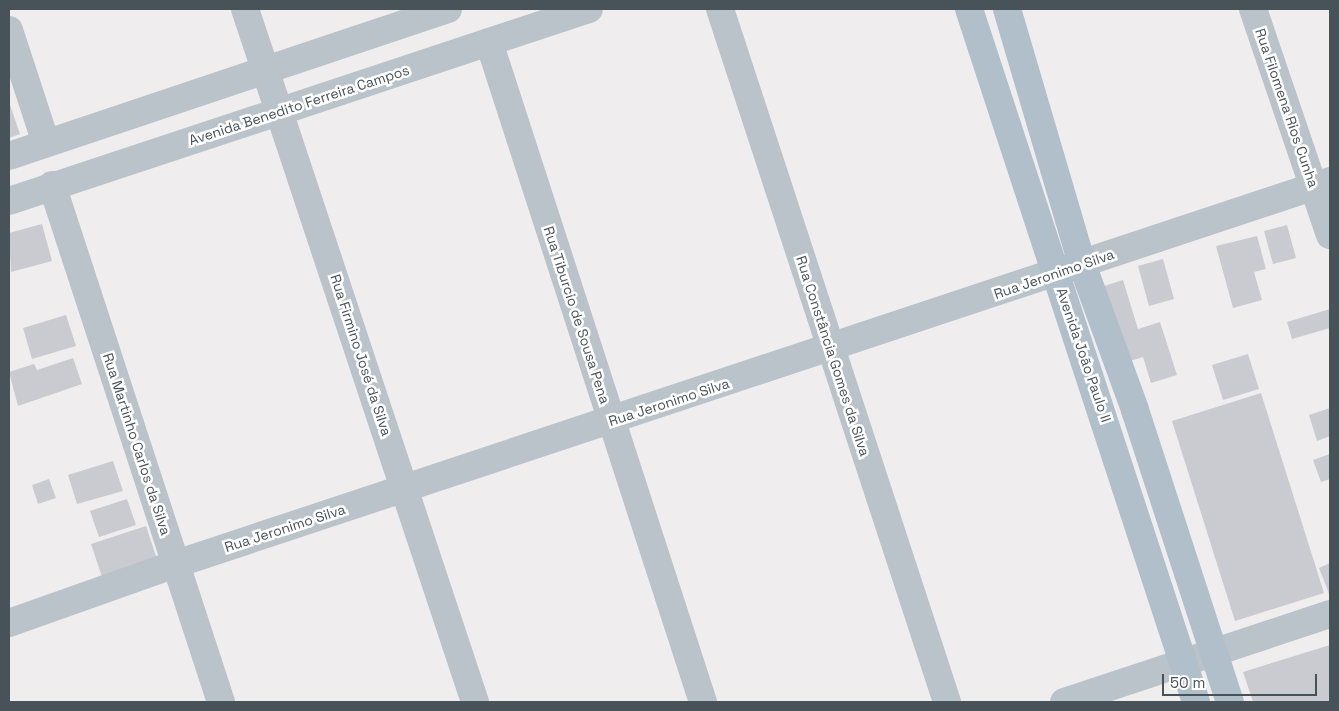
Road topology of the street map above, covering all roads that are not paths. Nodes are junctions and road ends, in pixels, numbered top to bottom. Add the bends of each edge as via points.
1 (246, 9) edge
2 (448, 9) edge
3 (589, 9) edge
4 (720, 9) edge
5 (969, 9) edge
6 (1008, 9) edge
7 (1253, 9) edge
8 (9, 30) edge
9 (489, 42) junction
10 (266, 72) junction
11 (280, 111) junction
12 (46, 143) junction
13 (9, 156) edge
14 (1322, 183) edge
15 (52, 185) junction
16 (9, 201) edge
17 (1330, 235) edge
18 (1082, 264) junction
19 (1057, 274) junction
20 (830, 349) junction
21 (1135, 410) junction
22 (1106, 420) junction
23 (611, 421) junction
24 (405, 489) junction
25 (176, 564) junction
26 (1330, 614) edge
27 (9, 624) edge
28 (1214, 652) junction
29 (1183, 661) junction
30 (221, 702) edge
31 (475, 702) edge
32 (703, 702) edge
33 (947, 702) edge
34 (1064, 702) edge
35 (1196, 702) edge
36 (1230, 702) edge

1 - 10 street, Rua Firmino José da Silva
2 - 10 street
3 - 9 street, Avenida Benedito Ferreira Campos
4 - 20 street, Rua Constância Gomes da Silva
5 - 19 main road, Avenida João Paulo ll
6 - 18 main road, Avenida João Paulo ll
7 - 14 street, Rua Filomena Rios Cunha
8 - 12 street
9 - 11 street, Avenida Benedito Ferreira Campos
9 - 23 street, Rua Tiburcio de Sousa Pena
10 - 11 street, Rua Firmino José da Silva
10 - 12 street
11 - 15 street, Avenida Benedito Ferreira Campos
11 - 24 street, Rua Firmino José da Silva
12 - 13 street
14 - 17 street, Rua Filomena Rios Cunha
14 - 18 street, Rua Jeronimo Silva
15 - 16 street, Avenida Benedito Ferreira Campos
15 - 25 street, Rua Martinho Carlos da Silva
18 - 19 street, Rua Jeronimo Silva
18 - 21 main road, Avenida João Paulo ll
19 - 20 street, Rua Jeronimo Silva
19 - 22 main road, Avenida João Paulo ll
20 - 23 street, Rua Jeronimo Silva
20 - 33 street, Rua Constância Gomes da Silva
21 - 22 street
21 - 28 main road, Avenida João Paulo ll
22 - 29 main road, Avenida João Paulo ll
23 - 24 street, Rua Jeronimo Silva
23 - 32 street, Rua Tiburcio de Sousa Pena
24 - 25 street, Rua Jeronimo Silva
24 - 31 street, Rua Firmino José da Silva
25 - 27 street, Rua Jeronimo Silva
25 - 30 street, Rua Martinho Carlos da Silva
26 - 28 street
28 - 29 street
28 - 36 main road, Avenida João Paulo ll
29 - 34 street
29 - 35 main road, Avenida João Paulo ll

